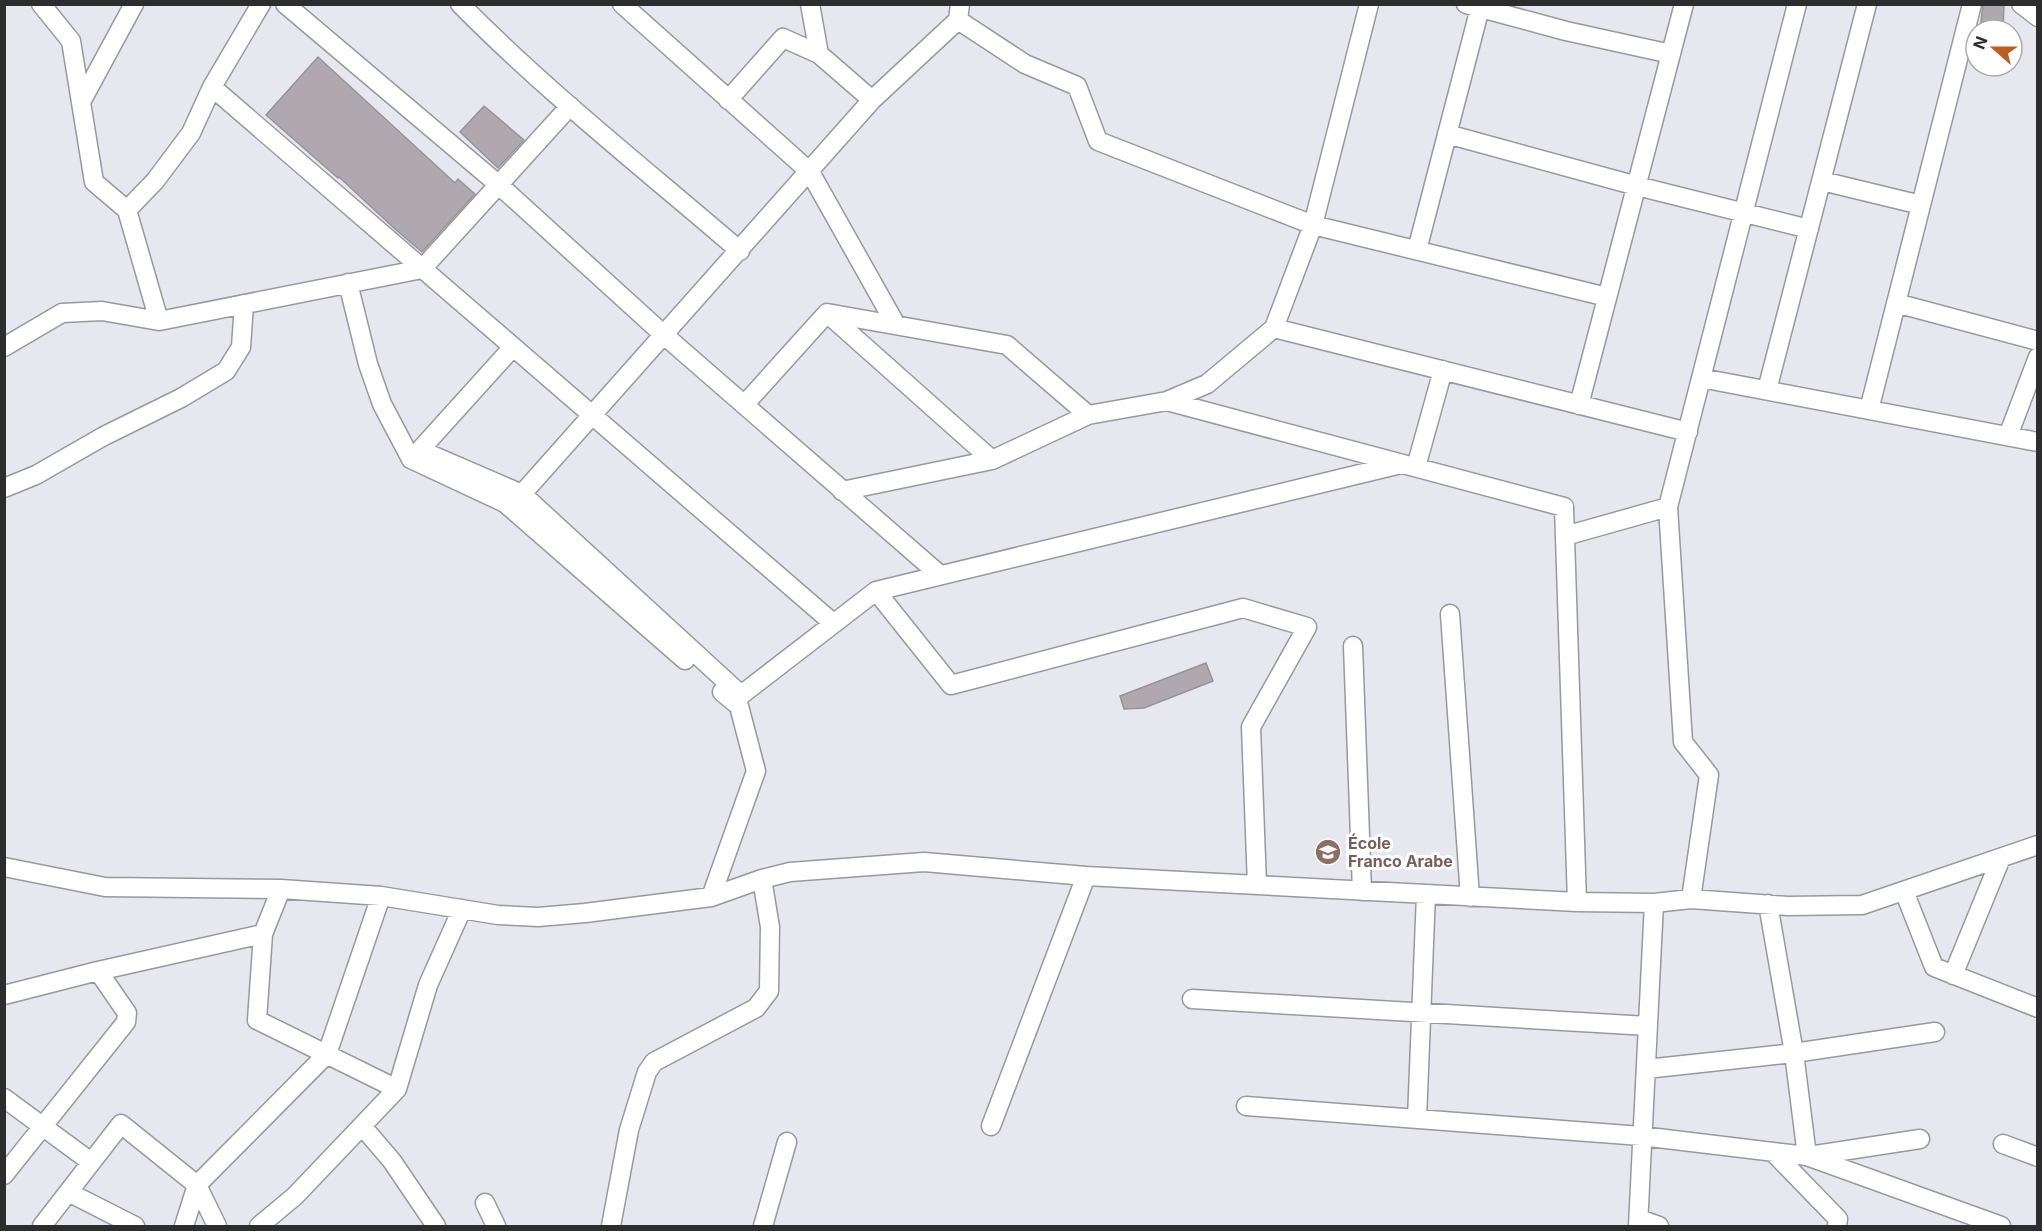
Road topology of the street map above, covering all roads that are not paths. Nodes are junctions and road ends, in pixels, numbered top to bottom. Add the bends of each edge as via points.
1 (41, 4) edge
2 (135, 4) edge
3 (261, 4) edge
4 (285, 4) edge
5 (460, 4) edge
6 (622, 4) edge
7 (810, 4) edge
8 (1369, 4) edge
9 (1684, 4) edge
10 (1797, 4) edge
11 (1867, 4) edge
12 (1972, 4) edge
13 (2021, 4) edge
14 (1476, 6) edge
15 (959, 12) edge
16 (2037, 17) edge
17 (819, 54) junction
18 (1671, 54) junction
19 (212, 87) junction
20 (728, 100) junction
21 (872, 100) junction
22 (81, 102) junction
23 (570, 106) junction
24 (1448, 134) junction
25 (810, 172) junction
26 (1822, 181) junction
27 (499, 185) junction
28 (1637, 186) junction
29 (1921, 205) junction
30 (127, 210) junction
31 (1744, 213) junction
32 (1313, 225) junction
33 (1809, 229) junction
34 (1417, 250) junction
35 (740, 251) junction
36 (422, 269) junction
37 (348, 284) junction
38 (1607, 297) junction
39 (1896, 303) junction
40 (244, 304) junction
41 (827, 313) junction
42 (159, 321) junction
43 (896, 325) junction
44 (1274, 328) junction
45 (664, 335) junction
46 (2037, 340) edge
47 (4, 347) edge
48 (513, 347) junction
49 (2037, 357) edge
50 (1443, 370) junction
51 (1701, 378) junction
52 (1767, 390) junction
53 (1167, 401) junction
54 (744, 405) junction
55 (1579, 405) junction
56 (1869, 410) junction
57 (1088, 415) junction
58 (593, 416) junction
59 (1688, 432) junction
60 (2007, 436) junction
61 (2037, 442) edge
62 (992, 460) junction
63 (1409, 465) junction
64 (4, 488) edge
65 (842, 491) junction
66 (522, 494) junction
67 (1668, 507) junction
68 (1565, 536) junction
69 (940, 575) junction
70 (876, 591) junction
71 (1450, 614) dead end
72 (833, 624) junction
73 (1353, 646) dead end
74 (2037, 845) edge
75 (2001, 858) junction
76 (4, 867) edge
77 (1086, 876) junction
78 (762, 879) junction
79 (1257, 885) junction
80 (281, 889) junction
81 (1362, 891) junction
82 (1904, 891) junction
83 (1426, 894) junction
84 (381, 896) junction
85 (711, 897) junction
86 (1470, 897) junction
87 (1691, 899) junction
88 (1577, 902) junction
89 (1654, 903) junction
90 (1768, 904) junction
91 (462, 909) junction
92 (263, 934) junction
93 (98, 971) junction
94 (1953, 975) junction
95 (4, 995) edge
96 (1192, 999) dead end
97 (2037, 1008) edge
98 (1421, 1013) junction
99 (1648, 1026) junction
100 (1935, 1032) dead end
101 (1794, 1053) junction
102 (327, 1054) junction
103 (1646, 1069) junction
104 (397, 1089) junction
105 (4, 1098) edge
106 (1246, 1106) dead end
107 (1417, 1119) junction
108 (362, 1126) junction
109 (991, 1126) dead end
110 (42, 1127) junction
111 (1641, 1136) junction
112 (1920, 1139) dead end
113 (788, 1142) dead end
114 (2003, 1144) dead end
115 (1773, 1152) junction
116 (1807, 1156) junction
117 (2037, 1157) edge
118 (91, 1162) junction
119 (4, 1175) edge
120 (197, 1185) junction
121 (68, 1192) junction
122 (485, 1203) dead end
123 (1638, 1223) edge
124 (42, 1227) edge
125 (135, 1227) edge
126 (184, 1227) edge
127 (217, 1227) edge
128 (259, 1227) edge
129 (436, 1227) edge
130 (496, 1227) edge
131 (611, 1227) edge
132 (763, 1227) edge
133 (1659, 1227) edge
134 (1837, 1227) edge
135 (2001, 1227) edge

1 - 22 street via 71,41
2 - 22 street
3 - 19 street
4 - 27 street
5 - 23 street
6 - 20 street
7 - 17 street
8 - 32 street
9 - 18 street
10 - 31 street
11 - 26 street
12 - 29 street
13 - 16 street
14 - 18 street via 1566,32
14 - 24 street
15 - 21 street
15 - 32 street via 1025,64 1077,86 1098,141
17 - 20 street via 783,38
17 - 21 street
18 - 28 street
19 - 30 street via 191,133
19 - 36 street
20 - 25 street
21 - 25 street
22 - 30 street via 94,182
23 - 27 street
23 - 35 street
24 - 28 street
24 - 34 street
25 - 35 street
25 - 43 street
26 - 29 street
26 - 33 street
27 - 36 street
27 - 45 street
28 - 31 street
28 - 38 street
29 - 39 street
30 - 42 street
31 - 33 street
31 - 51 street
32 - 34 street
32 - 44 street
33 - 52 street
34 - 38 street
35 - 45 street
36 - 37 street
36 - 48 street
37 - 40 street
37 - 85 street via 382,404 411,459 505,503 739,706 756,771
38 - 55 street
39 - 46 street
39 - 56 street
40 - 42 street
40 - 64 street via 241,347 226,371 36,475
41 - 43 street
41 - 54 street
41 - 62 street
42 - 47 street via 102,311 62,313
43 - 57 street via 1006,345
44 - 50 street
44 - 53 street via 1207,384
45 - 54 street
45 - 58 street
48 - 58 street
48 - 66 street via 420,450
49 - 60 street
50 - 55 street
50 - 63 street
51 - 52 street
51 - 59 street
52 - 56 street
53 - 57 street
53 - 63 street
54 - 65 street
55 - 59 street
56 - 60 street
57 - 62 street
58 - 66 street
58 - 72 street
59 - 67 street
60 - 61 street
62 - 65 street
63 - 68 street via 1564,507
63 - 69 street
65 - 69 street
66 - 72 street via 741,694
67 - 68 street
67 - 87 street via 1683,742 1708,775
68 - 88 street
69 - 70 street
70 - 72 street
70 - 79 street via 951,685 1243,608 1307,627 1251,727
71 - 86 street
73 - 81 street
74 - 75 street
75 - 82 street
75 - 94 street
76 - 80 street via 105,887
77 - 78 street via 924,862 790,872
77 - 79 street
77 - 109 street
78 - 85 street
78 - 131 street via 770,927 770,991 756,1008 654,1062 646,1072 629,1130
79 - 81 street
80 - 84 street
80 - 92 street
81 - 83 street
82 - 90 street via 1862,905
82 - 94 street via 1934,967
83 - 86 street
83 - 98 street
84 - 91 street
84 - 102 street
85 - 91 street via 538,917
86 - 88 street
87 - 89 street
87 - 90 street
88 - 89 street
89 - 99 street
90 - 101 street
91 - 104 street via 428,985
92 - 93 street
92 - 102 street via 257,1020
93 - 95 street
93 - 110 street via 127,1013 126,1022
94 - 97 street
96 - 98 street
98 - 99 street
98 - 107 street
99 - 103 street
100 - 101 street
101 - 103 street
101 - 116 street
102 - 104 street
102 - 120 street
103 - 111 street
104 - 108 street
105 - 110 street
106 - 107 street
107 - 111 street
108 - 128 street
108 - 129 street via 392,1161
110 - 118 street
110 - 119 street
111 - 115 street
111 - 123 street
112 - 116 street
113 - 132 street
114 - 117 street
115 - 116 street
115 - 134 street via 1838,1219
116 - 135 street
118 - 120 street via 121,1124
118 - 121 street
120 - 126 street
120 - 127 street
121 - 124 street
121 - 125 street
122 - 130 street
123 - 133 street

